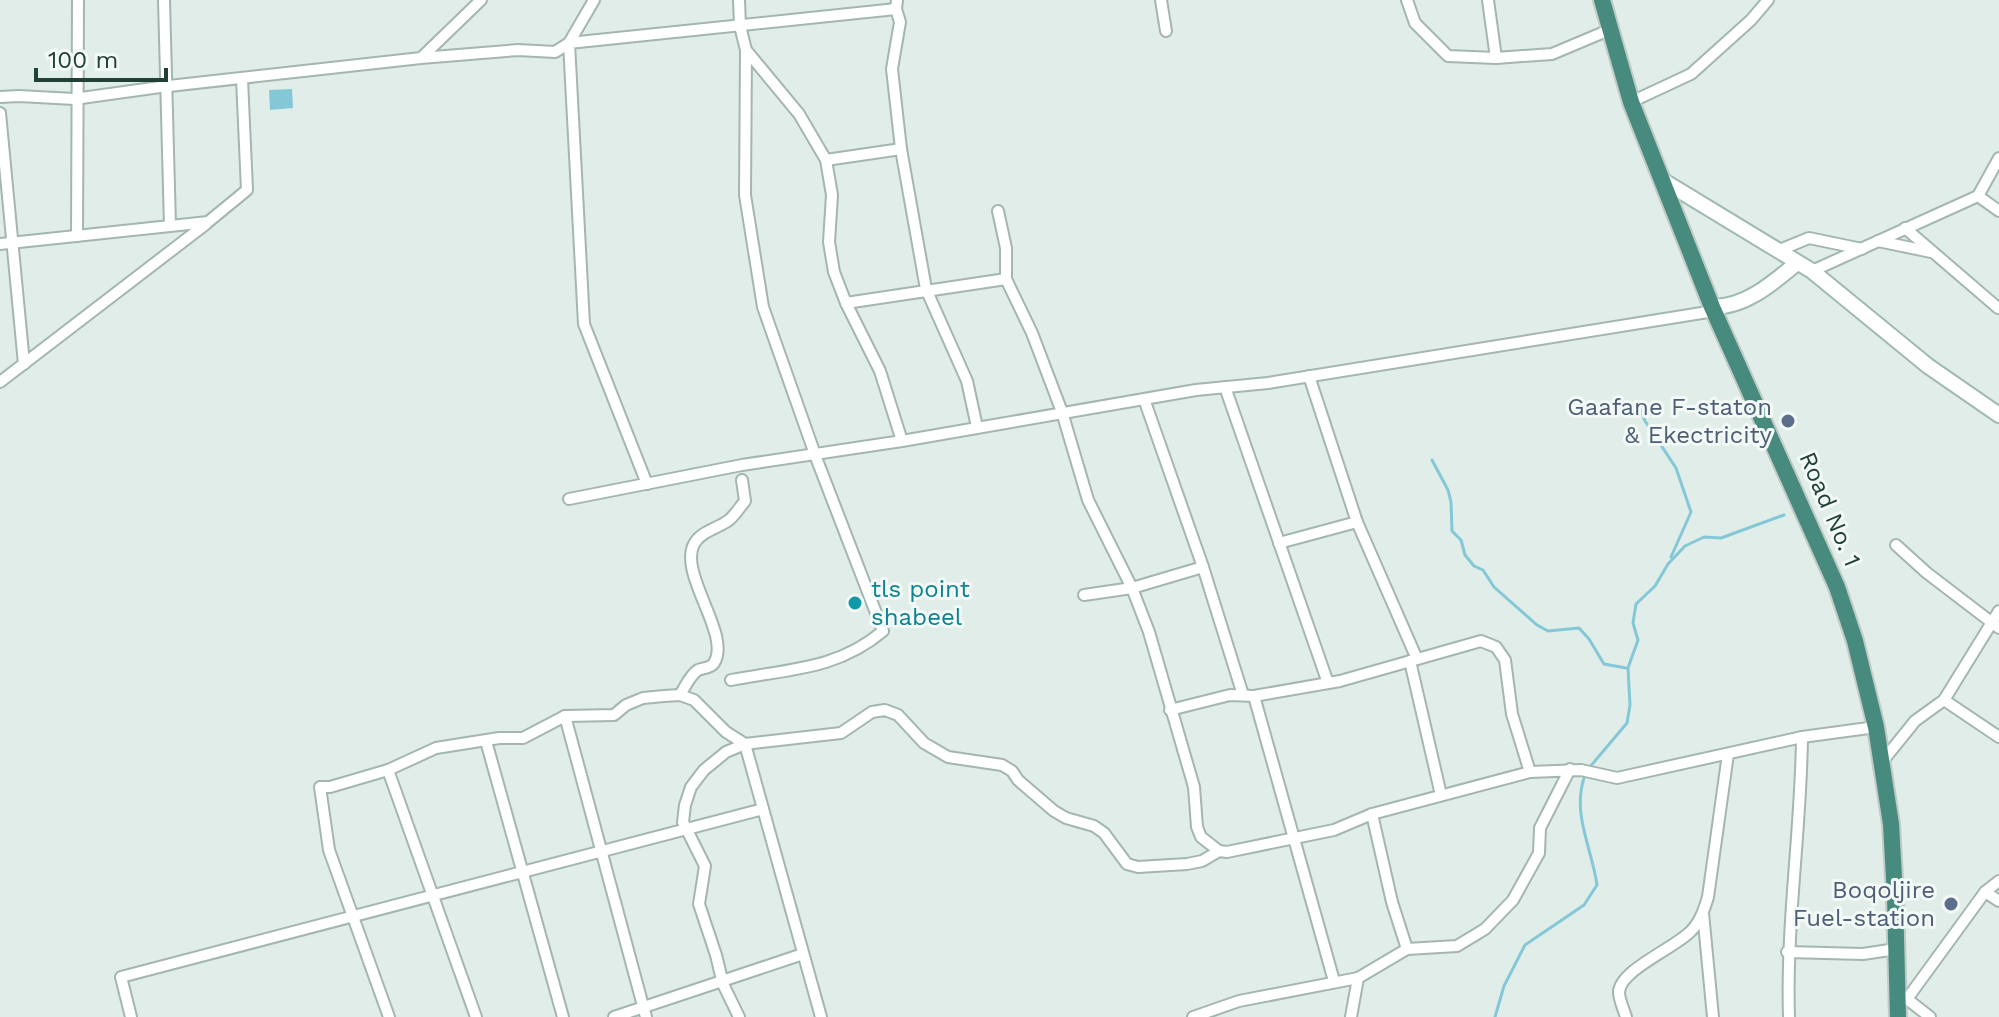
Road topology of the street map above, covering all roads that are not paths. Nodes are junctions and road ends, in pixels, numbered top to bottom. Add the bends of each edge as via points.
1 (78, 0) edge
2 (164, 0) edge
3 (481, 0) edge
4 (582, 0) edge
5 (594, 0) edge
6 (739, 0) edge
7 (1161, 0) edge
8 (1407, 0) edge
9 (1488, 0) edge
10 (1602, 0) edge
11 (1768, 0) edge
12 (896, 4) edge
13 (584, 18) junction
14 (740, 26) junction
15 (1609, 30) junction
16 (1166, 31) dead end
17 (569, 43) junction
18 (746, 50) junction
19 (421, 58) junction
20 (1496, 58) junction
21 (242, 79) junction
22 (166, 86) junction
23 (0, 97) edge
24 (78, 99) junction
25 (1631, 102) junction
26 (0, 113) edge
27 (901, 149) junction
28 (1999, 158) edge
29 (826, 160) junction
30 (1662, 180) junction
31 (1978, 196) junction
32 (998, 211) dead end
33 (1999, 211) edge
34 (208, 222) junction
35 (170, 226) junction
36 (1905, 228) junction
37 (77, 236) junction
38 (1878, 241) junction
39 (12, 242) junction
40 (0, 244) edge
41 (1862, 249) junction
42 (1777, 251) junction
43 (1933, 252) junction
44 (1797, 263) junction
45 (1812, 271) junction
46 (1006, 279) junction
47 (926, 289) junction
48 (846, 303) junction
49 (1998, 308) edge
50 (1713, 309) junction
51 (24, 364) junction
52 (1309, 376) junction
53 (0, 382) edge
54 (1225, 387) junction
55 (1144, 399) junction
56 (1062, 412) junction
57 (1999, 415) edge
58 (977, 427) junction
59 (902, 441) junction
60 (815, 454) junction
61 (742, 480) dead end
62 (647, 484) junction
63 (569, 499) dead end
64 (1357, 522) junction
65 (1279, 543) junction
66 (1896, 545) dead end
67 (1203, 567) junction
68 (1132, 588) junction
69 (1084, 595) dead end
70 (1999, 611) edge
71 (1996, 626) edge
72 (1414, 660) junction
73 (731, 680) dead end
74 (1328, 683) junction
75 (680, 695) junction
76 (1249, 696) junction
77 (1944, 700) junction
78 (1170, 710) junction
79 (565, 716) junction
80 (1876, 727) junction
81 (1802, 737) junction
82 (1999, 737) edge
83 (486, 741) junction
84 (745, 744) junction
85 (1728, 754) junction
86 (1881, 762) junction
87 (1570, 769) junction
88 (388, 770) junction
89 (1530, 772) junction
90 (1441, 795) junction
91 (763, 809) junction
92 (1372, 814) junction
93 (687, 829) junction
94 (1293, 837) junction
95 (1219, 851) junction
96 (1998, 879) edge
97 (1985, 892) junction
98 (1999, 901) edge
99 (1703, 913) junction
100 (353, 916) junction
101 (1407, 949) junction
102 (1896, 949) junction
103 (1787, 952) junction
104 (803, 954) junction
105 (1358, 978) junction
106 (722, 981) junction
107 (1334, 981) junction
108 (1902, 999) junction
109 (645, 1012) edge
110 (131, 1017) edge
111 (389, 1017) edge
112 (476, 1017) edge
113 (563, 1017) edge
114 (614, 1017) edge
115 (739, 1017) edge
116 (821, 1017) edge
117 (1193, 1017) edge
118 (1351, 1017) edge
119 (1626, 1017) edge
120 (1713, 1017) edge
121 (1789, 1017) edge
122 (1898, 1017) edge
123 (1930, 1017) edge

1 - 24 street
2 - 22 street
3 - 19 street
4 - 13 street
5 - 13 street
6 - 14 street
7 - 16 street
8 - 20 street via 1415,23 1448,56
9 - 20 street
10 - 15 highway, Road No. 1
11 - 25 street via 1691,74
12 - 14 street
12 - 27 street via 900,22 892,69
13 - 17 street
14 - 17 street
14 - 18 street
15 - 20 street via 1552,54
15 - 25 highway, Road No. 1
17 - 19 street via 555,52
17 - 62 street via 584,324
18 - 29 street via 799,114
18 - 60 street via 745,195 763,307
19 - 21 street
21 - 22 street
21 - 34 street via 247,190
22 - 24 street
22 - 35 street
23 - 24 street
24 - 37 street
25 - 30 highway, Road No. 1
26 - 39 street
27 - 29 street
27 - 47 street
28 - 31 street
29 - 48 street via 832,195 829,242
30 - 42 main road
30 - 50 highway, Road No. 1
31 - 33 street
31 - 36 street
32 - 46 street
34 - 35 street
34 - 51 street
35 - 37 street
36 - 38 street
36 - 43 street
37 - 39 street
38 - 41 street
38 - 43 street
39 - 40 street
39 - 51 street
41 - 42 street via 1809,238
41 - 45 street
42 - 44 main road
43 - 49 street
44 - 45 main road
44 - 50 main road via 1765,289
45 - 57 main road via 1928,366
46 - 47 street
46 - 56 street
47 - 48 street
47 - 58 street via 960,362
48 - 59 street via 880,371
50 - 52 street
50 - 80 highway, Road No. 1 via 1837,587
51 - 53 street
52 - 54 street
52 - 64 street
54 - 55 street
54 - 65 street
55 - 56 street
55 - 67 street
56 - 58 street
56 - 68 street via 1088,500
58 - 59 street
59 - 60 street
60 - 62 street
60 - 73 street via 883,631 839,659
61 - 75 street via 745,501 729,520 703,533 693,545 693,573 714,623 717,653 716,662 698,671
62 - 63 street
64 - 65 street
64 - 72 street
65 - 74 street
66 - 71 street
67 - 68 street
67 - 76 street
68 - 69 street
68 - 78 street
70 - 71 street
71 - 77 street
72 - 74 street
72 - 89 street via 1481,641 1496,647 1505,660 1512,714
72 - 90 street
74 - 76 street
75 - 79 street via 643,698 614,715
75 - 84 street via 694,700
76 - 78 street via 1230,695
76 - 94 street
77 - 82 street
77 - 86 street via 1915,721
78 - 95 street via 1194,787 1197,827
79 - 83 street via 523,738
79 - 109 street
80 - 81 street
80 - 86 highway, Road No. 1
81 - 85 street
81 - 103 street
83 - 88 street via 436,748
83 - 113 street
84 - 91 street
84 - 93 street via 726,752 691,787 683,822
84 - 95 street via 841,733 872,712 885,710 948,757 1012,771 1054,811 1104,833 1127,864 1187,864
85 - 87 street via 1617,778
85 - 99 street
86 - 102 highway, Road No. 1 via 1891,824
87 - 89 street
87 - 101 street via 1540,828 1539,853 1513,900 1485,929 1457,946
88 - 100 street via 320,787 329,850
88 - 112 street
89 - 90 street
90 - 92 street
91 - 93 street
91 - 104 street
92 - 94 street via 1334,830
92 - 101 street
93 - 100 street
93 - 106 street via 705,866 699,904
94 - 95 street
94 - 107 street
96 - 97 street
97 - 98 street
97 - 108 street
99 - 119 street via 1691,931 1623,982 1619,993
99 - 120 street
100 - 110 street via 121,977
100 - 111 street
101 - 105 street
102 - 103 street via 1863,954
102 - 108 highway, Road No. 1
103 - 121 street
104 - 106 street
104 - 116 street
105 - 107 street
105 - 118 street
106 - 109 street
106 - 115 street
107 - 117 street via 1239,1001
108 - 122 highway, Road No. 1
108 - 123 street
109 - 114 street

